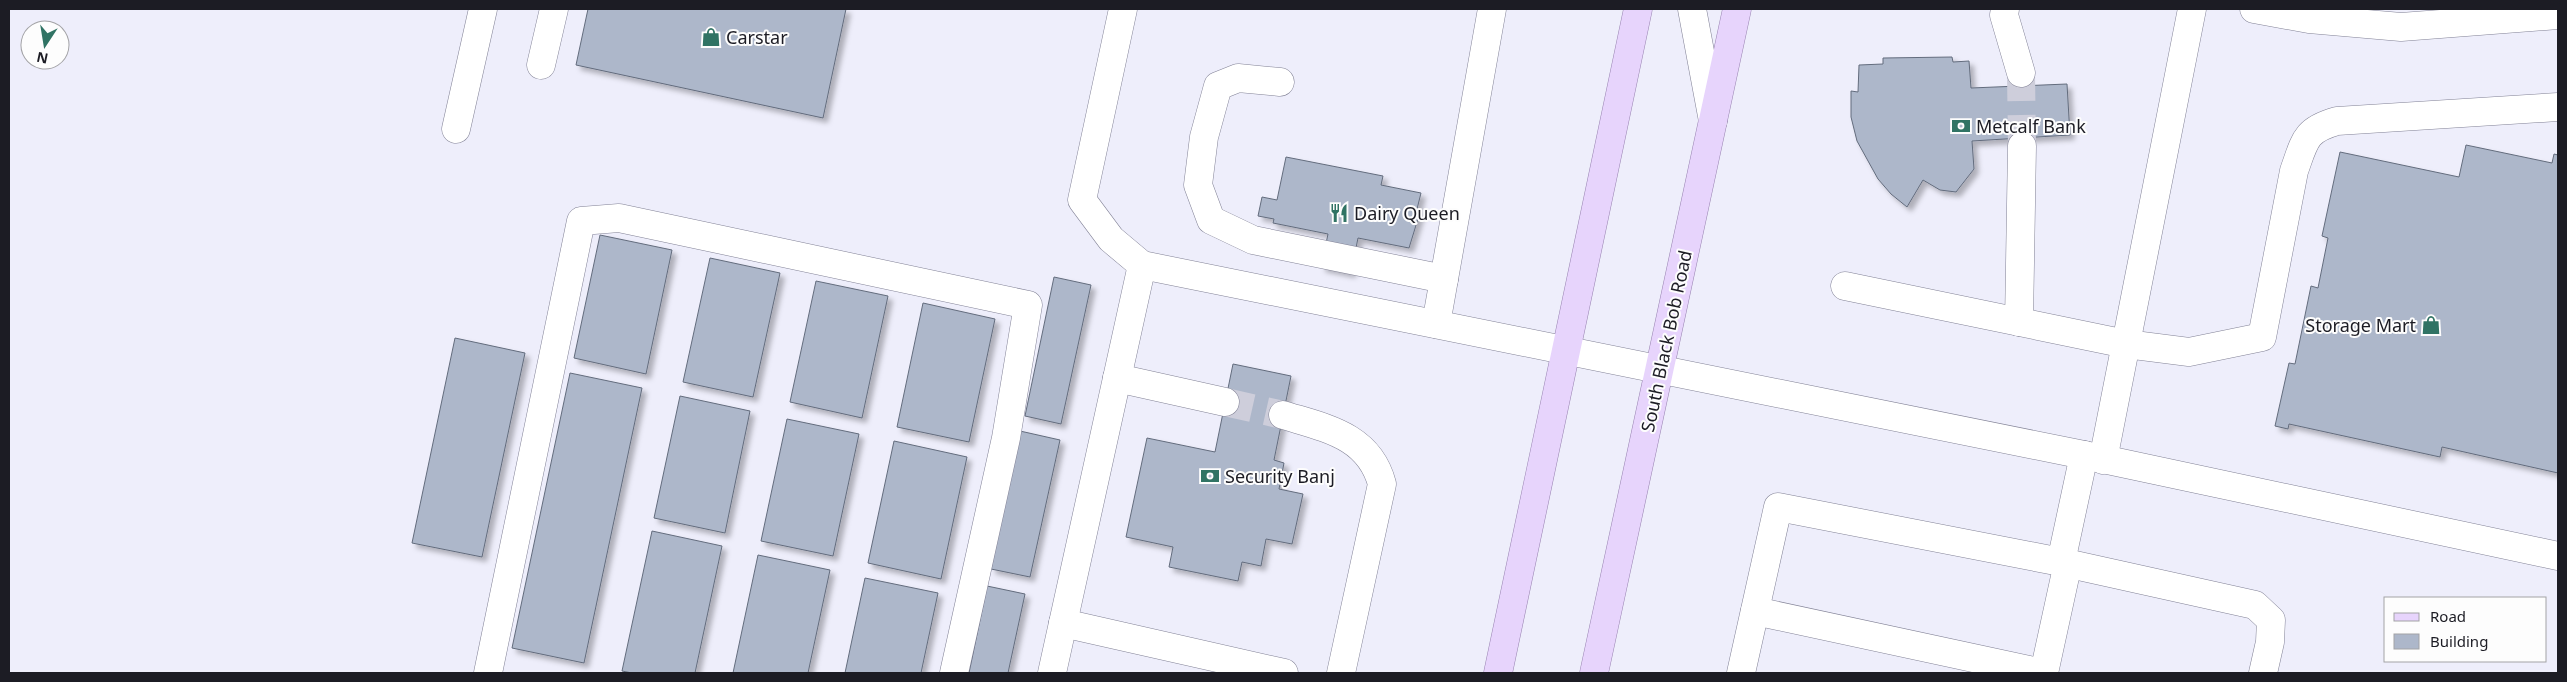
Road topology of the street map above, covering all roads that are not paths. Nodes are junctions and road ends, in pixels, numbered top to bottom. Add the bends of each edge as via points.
1 (483, 9) edge
2 (554, 9) edge
3 (1123, 9) edge
4 (1492, 9) edge
5 (1638, 9) edge
6 (1692, 9) edge
7 (1737, 9) edge
8 (2005, 9) edge
9 (2192, 9) edge
10 (2254, 9) edge
11 (2553, 13) edge
12 (541, 65) dead end
13 (2020, 73) tunnel mouth
14 (1280, 82) dead end
15 (2558, 107) edge
16 (1713, 121) junction
17 (456, 128) dead end
18 (2022, 146) tunnel mouth
19 (1142, 265) junction
20 (1444, 279) junction
21 (1845, 286) dead end
22 (2019, 322) junction
23 (1436, 324) junction
24 (2126, 344) junction
25 (1566, 350) junction
26 (1659, 370) junction
27 (1117, 378) junction
28 (1225, 402) tunnel mouth
29 (1283, 415) tunnel mouth
30 (2093, 457) junction
31 (2558, 556) edge
32 (2064, 563) junction
33 (1755, 611) junction
34 (1063, 623) junction
35 (488, 673) edge
36 (954, 673) edge
37 (1052, 673) edge
38 (1284, 673) edge
39 (1341, 673) edge
40 (1498, 673) edge
41 (1594, 673) edge
42 (1740, 673) edge
43 (2044, 673) edge
44 (2264, 673) edge

1 - 17 street
2 - 12 street
3 - 19 street via 1082,200 1111,238
4 - 20 street
5 - 25 main road
6 - 16 street
7 - 16 main road, South Black Bob Road
8 - 13 street
9 - 24 street
10 - 11 street via 2310,19 2401,27
14 - 20 street via 1238,78 1218,86 1204,136 1198,185 1211,220 1253,240
15 - 24 street via 2337,120 2317,127 2303,144 2294,170 2262,337 2189,352
16 - 26 main road, South Black Bob Road
18 - 22 street
19 - 23 street
19 - 27 street
20 - 23 street
21 - 22 street
22 - 24 street
23 - 25 street
24 - 30 street
25 - 26 street
25 - 40 main road
26 - 30 street
26 - 41 main road, South Black Bob Road
27 - 28 street
27 - 34 street
29 - 39 street via 1336,431 1361,447 1378,467 1382,484
30 - 31 street
30 - 32 street
32 - 33 street via 1778,507
32 - 43 street
32 - 44 street via 2255,605 2271,620
33 - 42 street
33 - 43 street
34 - 37 street
34 - 38 street
35 - 36 street via 581,221 619,218 1028,305 1006,438

